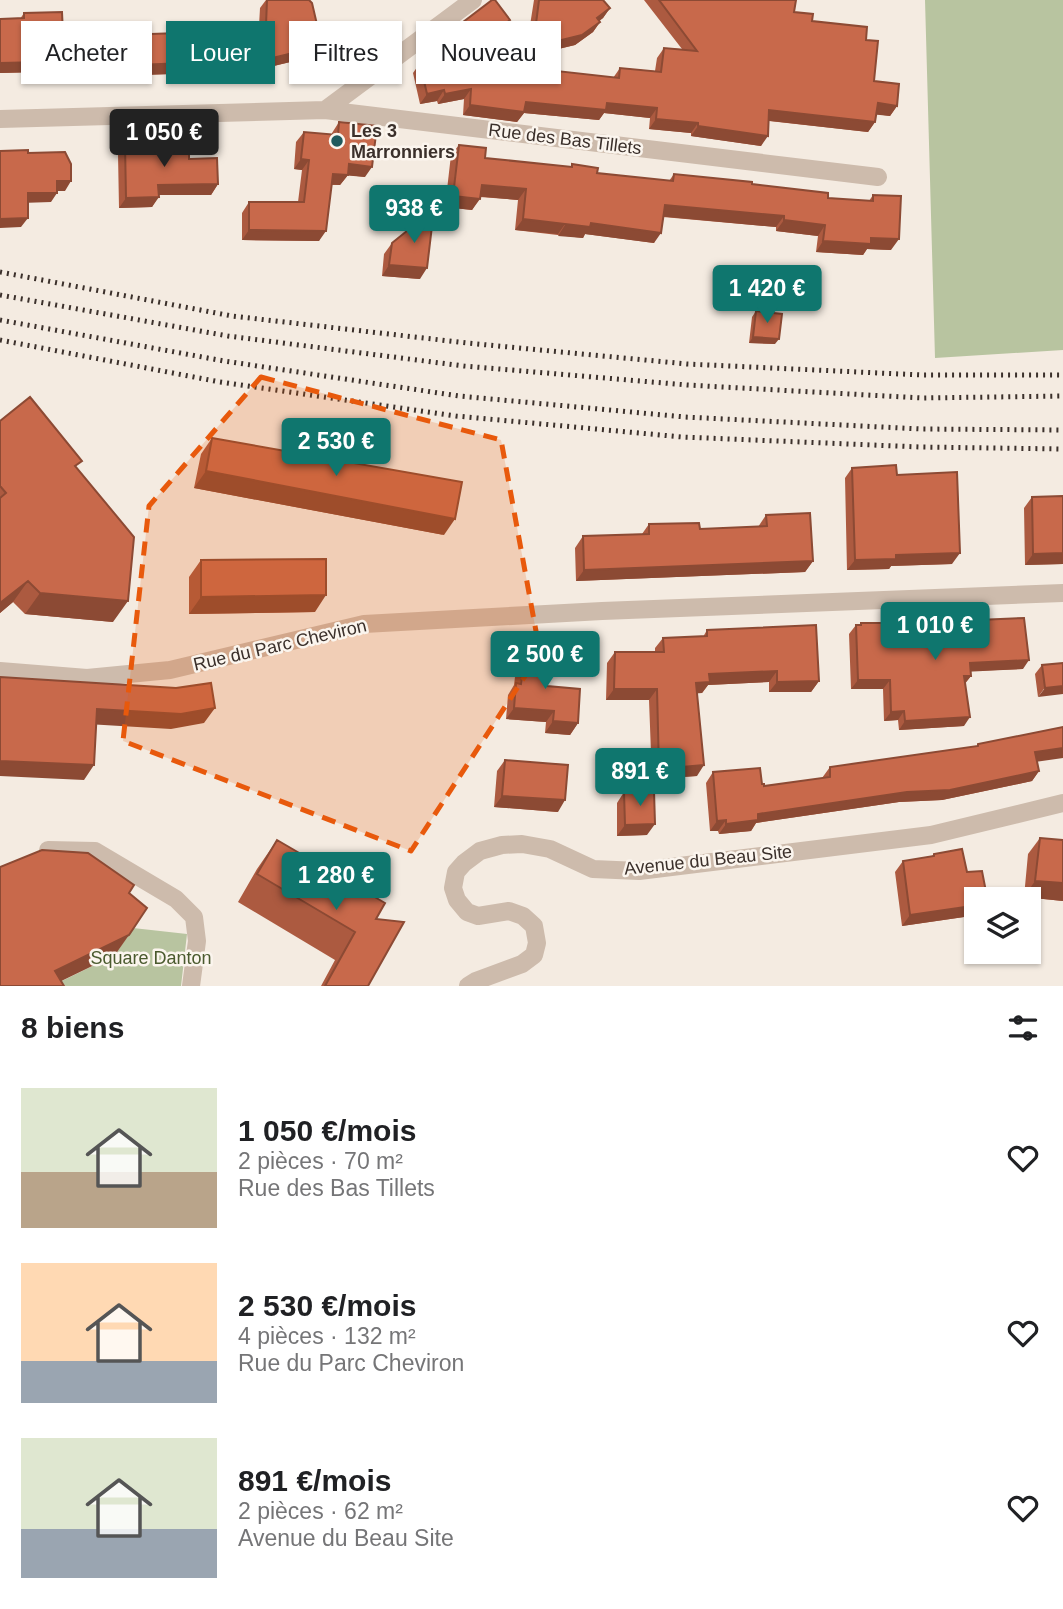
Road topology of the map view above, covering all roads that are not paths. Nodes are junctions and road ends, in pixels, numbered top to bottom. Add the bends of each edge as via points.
1 (473, 0) edge
2 (325, 110) junction
3 (0, 119) edge
4 (878, 177) dead end
5 (1063, 593) edge
6 (0, 671) edge
7 (1063, 803) edge
8 (48, 850) edge
9 (191, 986) edge
10 (468, 986) edge

1 - 2 street
2 - 3 street, Rue des Bas Tillets
2 - 4 street, Rue des Bas Tillets
5 - 6 street, Rue du Parc Cheviron via 365,624 170,670 87,678
7 - 10 street, Avenue du Beau Site via 931,835 639,871 593,869 550,849 522,844 480,851 456,872 453,888 457,900 478,916 509,911 523,916 534,926 537,943 534,955 522,964
8 - 9 street via 94,851 176,899 194,917 197,941

